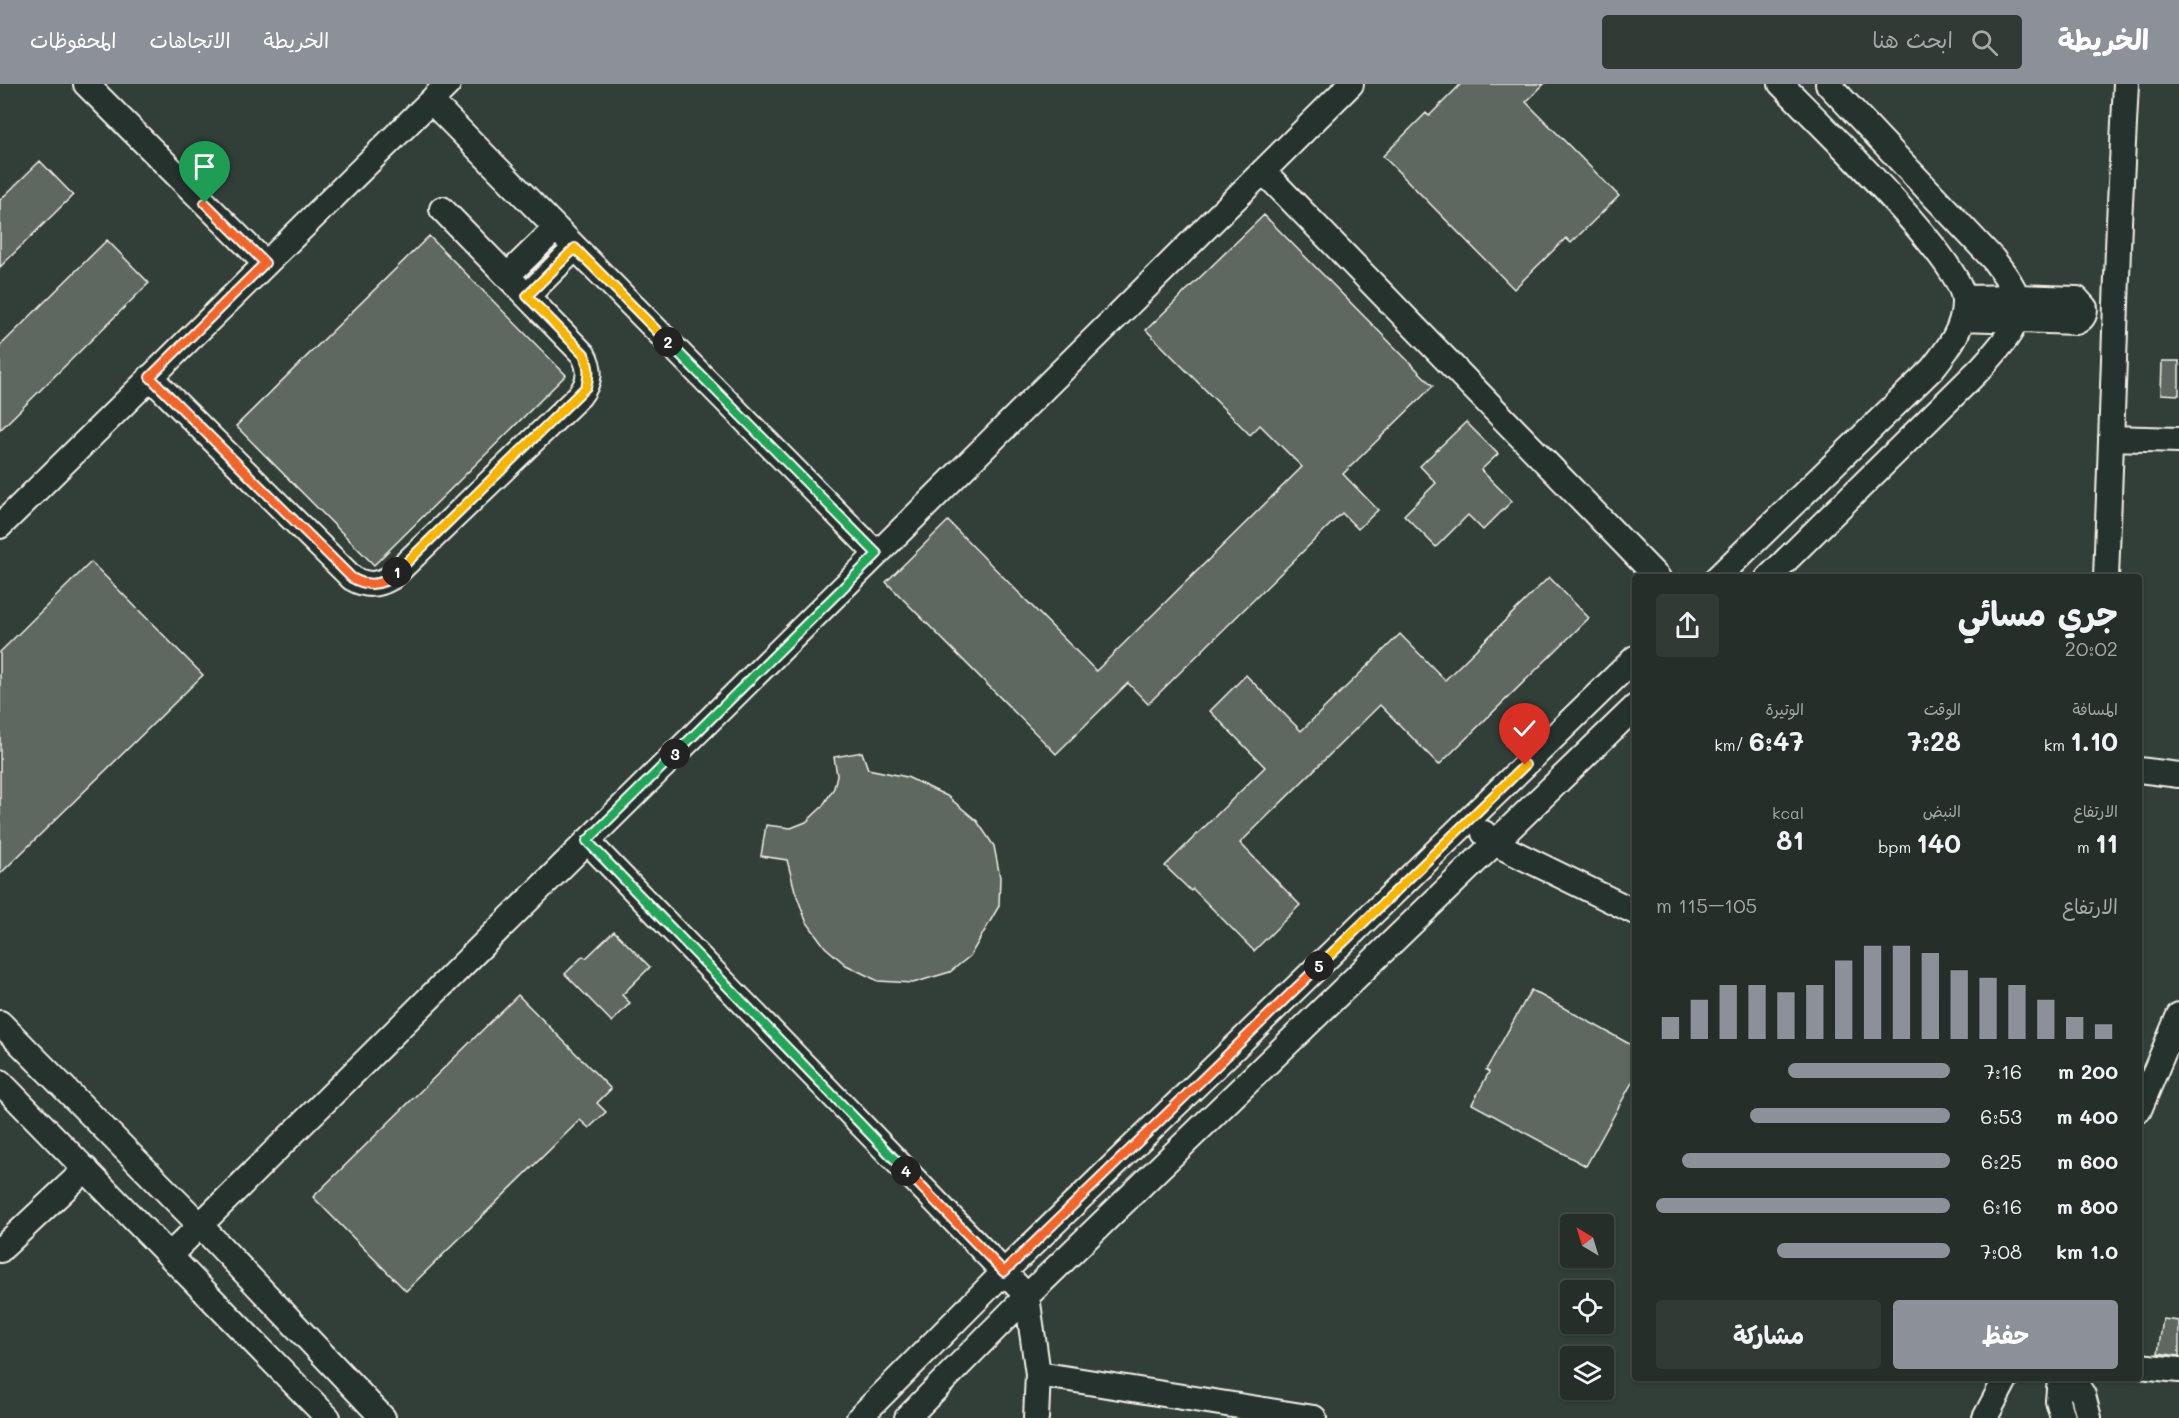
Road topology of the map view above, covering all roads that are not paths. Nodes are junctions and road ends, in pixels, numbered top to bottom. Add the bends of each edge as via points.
1 (86, 84) edge
2 (448, 84) edge
3 (1351, 84) edge
4 (1781, 84) edge
5 (1828, 84) edge
6 (2126, 84) edge
7 (431, 101) junction
8 (1263, 171) junction
9 (442, 209) dead end
10 (556, 228) junction
11 (575, 248) junction
12 (265, 263) junction
13 (507, 276) junction
14 (527, 296) junction
15 (1963, 308) junction
16 (2017, 308) junction
17 (150, 377) junction
18 (2111, 438) junction
19 (2179, 440) edge
20 (0, 526) edge
21 (877, 554) junction
22 (1654, 574) edge
23 (1721, 574) edge
24 (1772, 574) edge
25 (2106, 574) edge
26 (1632, 661) edge
27 (1632, 710) edge
28 (2142, 770) edge
29 (2179, 775) edge
30 (1470, 819) junction
31 (587, 841) junction
32 (1494, 843) junction
33 (1632, 911) edge
34 (2179, 1015) edge
35 (0, 1023) edge
36 (0, 1082) edge
37 (2142, 1103) edge
38 (86, 1169) junction
39 (200, 1224) junction
40 (0, 1250) edge
41 (170, 1255) junction
42 (1004, 1272) junction
43 (1027, 1296) junction
44 (2142, 1366) edge
45 (2179, 1370) edge
46 (1038, 1374) junction
47 (2004, 1381) edge
48 (2060, 1381) edge
49 (2074, 1381) edge
50 (328, 1418) edge
51 (383, 1418) edge
52 (858, 1418) edge
53 (907, 1418) edge
54 (1036, 1418) edge
55 (1314, 1418) edge
56 (1985, 1418) edge
57 (2063, 1418) edge
58 (2089, 1418) edge

1 - 12 street
2 - 7 street
3 - 8 street
4 - 15 street via 1863,167 1941,255 1955,278
5 - 16 street via 1972,234 2008,278
6 - 18 street
7 - 10 street
7 - 12 street
8 - 21 street
8 - 22 street
9 - 13 street
10 - 11 street
10 - 13 street
11 - 14 street
11 - 21 street
12 - 17 street
13 - 14 street
14 - 17 street via 584,354 589,364 586,387 392,578 382,583 371,585 352,578
15 - 16 street
15 - 23 street via 1952,345 1932,369
16 - 24 street via 2002,345
17 - 20 street
18 - 19 street
18 - 25 street
21 - 31 street
26 - 30 street
27 - 32 street
28 - 29 street
30 - 32 street
30 - 42 street
31 - 39 street
31 - 42 street
32 - 33 street
32 - 43 street
34 - 37 street
35 - 39 street
36 - 38 street
38 - 40 street
38 - 41 street
39 - 41 street
39 - 51 street
41 - 50 street
42 - 43 street
42 - 52 street
43 - 46 street
43 - 53 street
44 - 45 street
46 - 54 street
46 - 55 street
47 - 56 street
48 - 57 street via 2058,1401
49 - 58 street via 2083,1395

